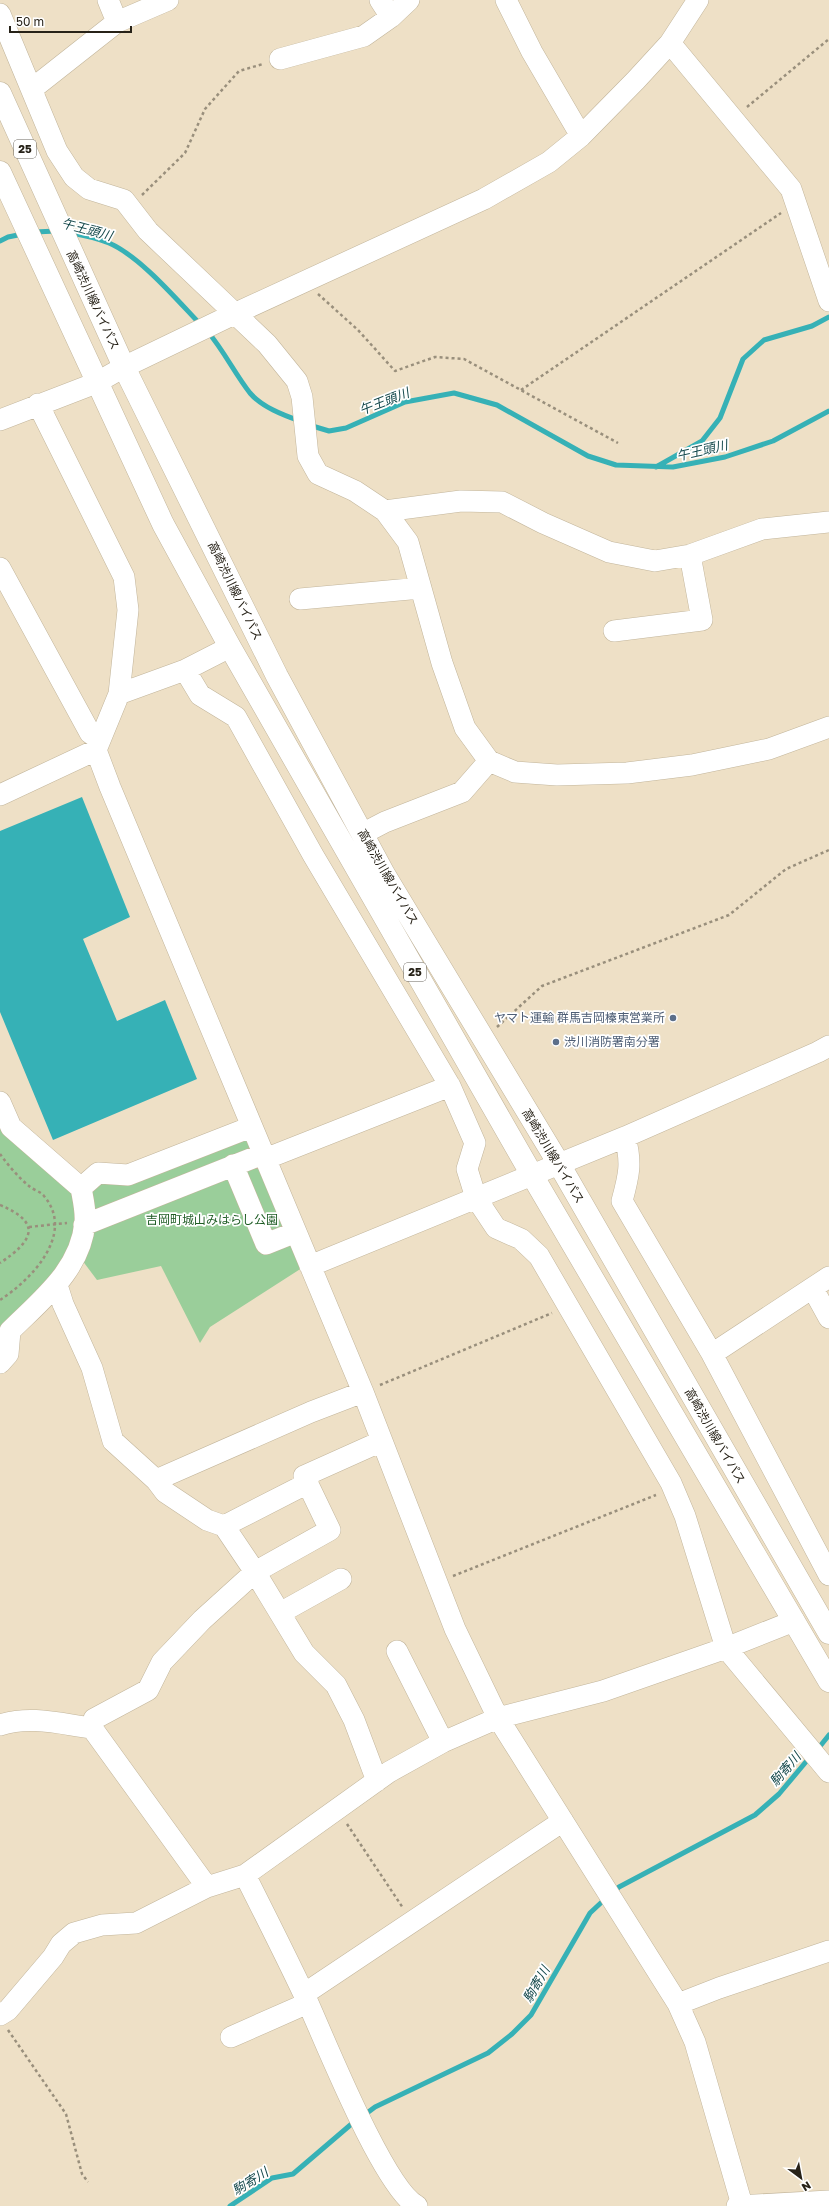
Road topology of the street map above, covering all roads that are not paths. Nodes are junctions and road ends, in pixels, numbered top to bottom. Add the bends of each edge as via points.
1 (108, 0) edge
2 (168, 0) edge
3 (409, 0) edge
4 (506, 0) edge
5 (698, 0) edge
6 (386, 8) edge
7 (0, 14) edge
8 (117, 22) junction
9 (670, 42) junction
10 (280, 59) road end
11 (32, 89) junction
12 (0, 93) edge
13 (581, 136) junction
14 (0, 172) edge
15 (829, 301) edge
16 (234, 314) junction
17 (124, 367) junction
18 (96, 383) junction
19 (38, 404) junction
20 (0, 420) edge
21 (385, 511) junction
22 (829, 522) edge
23 (690, 555) junction
24 (0, 568) edge
25 (421, 588) junction
26 (300, 599) dead end
27 (614, 631) dead end
28 (230, 647) junction
29 (185, 670) junction
30 (118, 694) junction
31 (829, 727) edge
32 (98, 745) junction
33 (489, 761) junction
34 (0, 795) edge
35 (362, 834) junction
36 (829, 1046) edge
37 (450, 1086) junction
38 (0, 1102) edge
39 (251, 1126) junction
40 (5, 1130) edge
41 (625, 1137) junction
42 (264, 1156) junction
43 (559, 1164) junction
44 (233, 1165) junction
45 (532, 1176) junction
46 (81, 1188) junction
47 (476, 1198) junction
48 (85, 1223) junction
49 (296, 1232) junction
50 (310, 1266) junction
51 (821, 1283) edge
52 (57, 1285) junction
53 (829, 1318) edge
54 (712, 1354) junction
55 (0, 1363) edge
56 (363, 1392) junction
57 (382, 1441) junction
58 (156, 1480) junction
59 (308, 1483) junction
60 (224, 1526) junction
61 (255, 1572) junction
62 (829, 1575) edge
63 (341, 1579) dead end
64 (280, 1613) junction
65 (794, 1621) junction
66 (829, 1633) edge
67 (726, 1648) junction
68 (397, 1651) dead end
69 (829, 1681) edge
70 (498, 1718) junction
71 (0, 1725) edge
72 (92, 1728) junction
73 (442, 1742) junction
74 (829, 1772) edge
75 (377, 1781) junction
76 (563, 1821) junction
77 (245, 1875) junction
78 (207, 1887) junction
79 (829, 1951) edge
80 (306, 1999) junction
81 (678, 2004) junction
82 (2, 2020) edge
83 (231, 2036) dead end
84 (829, 2200) edge
85 (409, 2204) edge
86 (739, 2205) edge

1 - 8 street
2 - 8 street
3 - 6 street
4 - 13 street via 532,52
5 - 9 street
6 - 10 street via 364,36
7 - 11 street
8 - 11 street
9 - 13 street
9 - 15 street via 791,189
11 - 16 street via 57,151 74,177 89,189 124,200 148,231
12 - 17 main road, 高崎渋川線バイパス / 25
13 - 16 street via 549,162 484,199
14 - 18 main road, 高崎渋川線バイパス / 25
16 - 17 street
16 - 21 street via 267,344 297,381 302,397 308,456 318,474 355,491
17 - 18 street
17 - 35 main road, 高崎渋川線バイパス / 25 via 277,676
18 - 19 street
18 - 28 main road, 高崎渋川線バイパス / 25 via 162,524
19 - 20 street
19 - 30 street via 124,578 128,610
21 - 23 street via 461,501 502,502 609,552 655,561
21 - 25 street via 408,542
22 - 23 street via 762,529
23 - 27 street via 702,620
24 - 32 street
25 - 26 street
25 - 33 street via 442,663 465,728
28 - 29 street
28 - 45 main road, 高崎渋川線バイパス / 25
29 - 30 street
29 - 37 street via 200,695 236,717 313,855
30 - 32 street
31 - 33 street via 769,749 692,765 627,773 557,775 515,772
32 - 34 street
32 - 39 street
33 - 35 street via 462,792 385,822
35 - 43 main road, 高崎渋川線バイパス / 25
36 - 41 street
37 - 42 street
37 - 47 street via 475,1142 467,1169
38 - 40 street
39 - 42 street
39 - 46 street via 128,1175 98,1173
40 - 46 street
41 - 43 street
41 - 54 street via 630,1154 630,1172 622,1201
42 - 44 street
42 - 49 street
43 - 45 street
43 - 66 main road, 高崎渋川線バイパス / 25
44 - 48 street
44 - 49 street via 266,1244
45 - 47 street
45 - 65 main road, 高崎渋川線バイパス / 25
46 - 48 street
47 - 50 street
47 - 67 street via 496,1228 521,1239 539,1256 673,1488 685,1516
48 - 52 street via 80,1245 69,1270
49 - 50 street
50 - 56 street
51 - 53 street
51 - 54 street
52 - 55 street via 10,1331 8,1354
52 - 58 street via 92,1368 112,1441
54 - 62 street
56 - 57 street
56 - 58 street
57 - 59 street via 304,1476
57 - 70 street via 456,1629
58 - 60 street via 165,1492 207,1520
59 - 60 street
59 - 61 street via 330,1530
60 - 61 street
61 - 64 street
61 - 72 street via 202,1620 162,1662 148,1690 94,1719
63 - 64 street
64 - 75 street via 304,1653 336,1685 354,1720
65 - 67 street
65 - 69 main road, 高崎渋川線バイパス / 25
67 - 70 street via 604,1691
67 - 74 street
68 - 73 street
70 - 73 street
70 - 76 street
71 - 72 street via 16,1720 35,1720
72 - 78 street
73 - 75 street
75 - 77 street
76 - 80 street via 412,1922
76 - 81 street
77 - 78 street
77 - 80 street
78 - 82 street via 136,1923 102,1925 74,1934 61,1944
79 - 81 street
80 - 83 street
80 - 85 street via 364,2126
81 - 86 street via 695,2042
84 - 86 street

